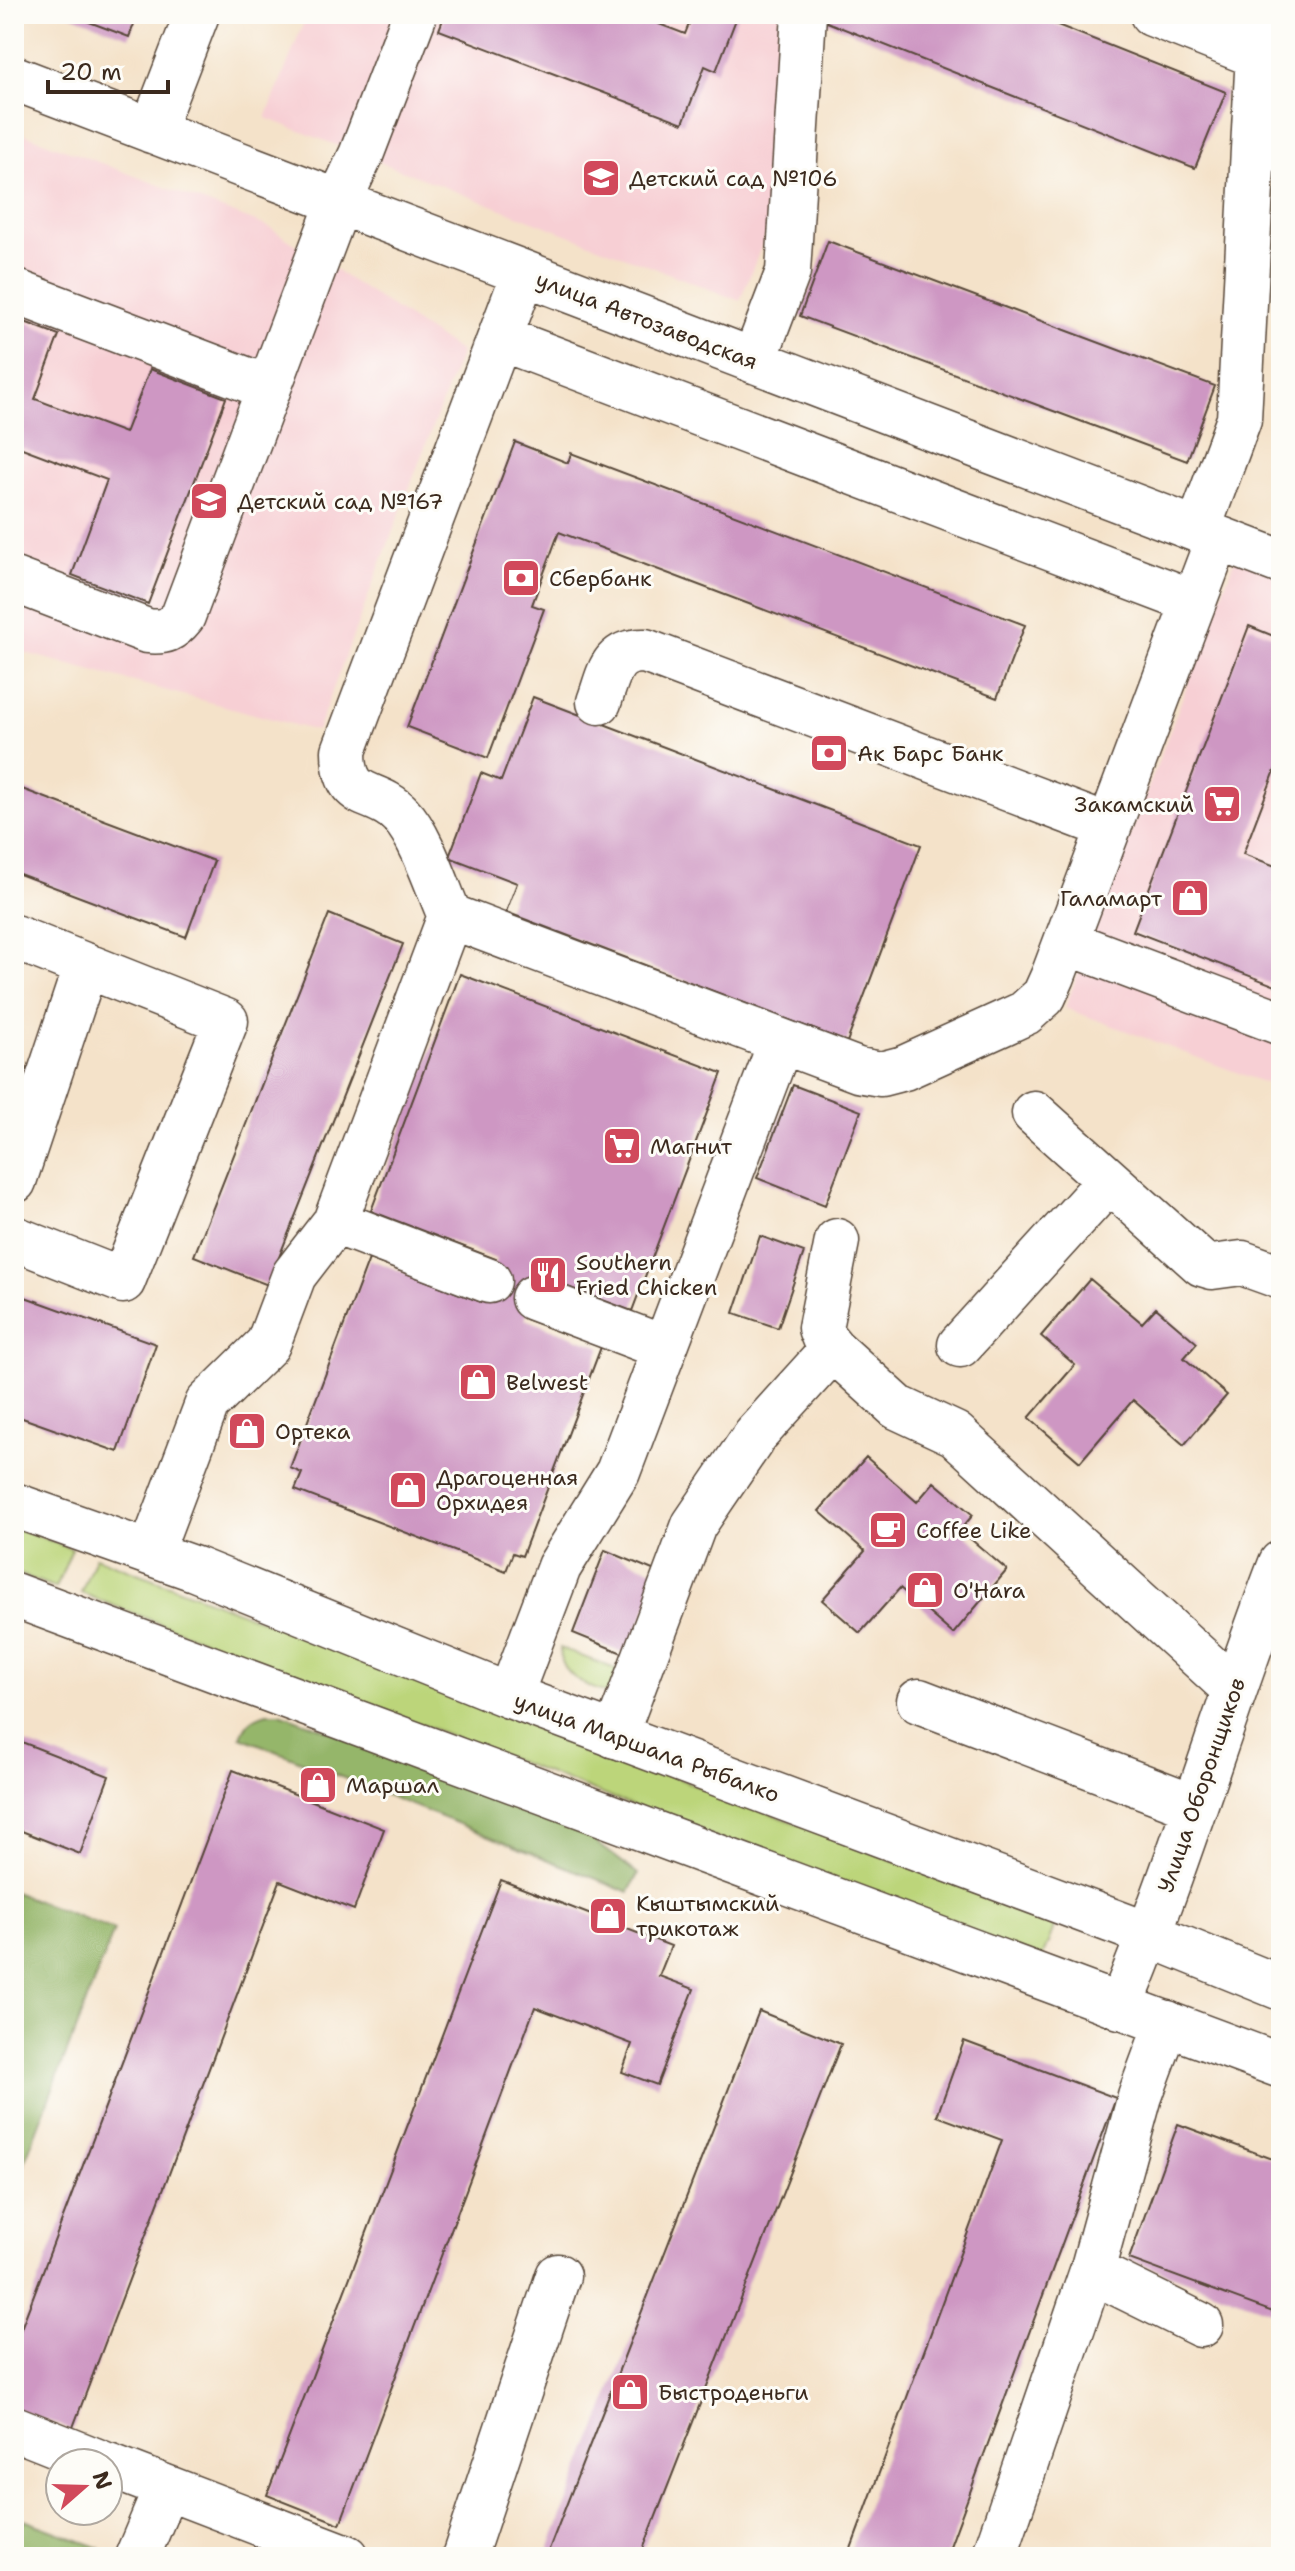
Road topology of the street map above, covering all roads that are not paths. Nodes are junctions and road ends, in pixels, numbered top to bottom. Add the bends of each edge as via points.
1 (197, 14) edge
2 (415, 14) edge
3 (804, 14) edge
4 (1152, 14) edge
5 (1259, 35) edge
6 (14, 78) edge
7 (152, 131) junction
8 (339, 202) junction
9 (524, 273) junction
10 (14, 291) edge
11 (500, 338) junction
12 (754, 361) junction
13 (269, 388) junction
14 (1208, 534) junction
15 (1281, 562) edge
16 (14, 580) edge
17 (1194, 602) junction
18 (599, 702) dead end
19 (1109, 827) junction
20 (450, 916) junction
21 (14, 937) edge
22 (1066, 942) junction
23 (86, 965) junction
24 (1281, 1023) edge
25 (781, 1041) junction
26 (1034, 1113) dead end
27 (14, 1181) edge
28 (1109, 1181) junction
29 (335, 1222) junction
30 (14, 1238) edge
31 (837, 1241) dead end
32 (1281, 1277) edge
33 (489, 1281) dead end
34 (533, 1298) dead end
35 (960, 1345) dead end
36 (665, 1348) junction
37 (833, 1349) junction
38 (14, 1505) edge
39 (151, 1552) junction
40 (1281, 1563) edge
41 (14, 1595) edge
42 (1265, 1653) edge
43 (1234, 1689) junction
44 (510, 1696) junction
45 (919, 1701) dead end
46 (615, 1736) junction
47 (1194, 1806) junction
48 (1150, 1935) junction
49 (1281, 1988) edge
50 (1120, 2007) junction
51 (1167, 2023) junction
52 (1281, 2066) edge
53 (1092, 2271) junction
54 (558, 2276) dead end
55 (1201, 2325) dead end
56 (14, 2428) edge
57 (62, 2447) edge
58 (124, 2471) edge
59 (166, 2488) junction
60 (137, 2557) edge
61 (347, 2557) edge
62 (464, 2557) edge
63 (994, 2557) edge

1 - 7 main road
2 - 8 main road
3 - 12 main road via 788,272
4 - 5 main road
5 - 14 main road via 1239,419
6 - 7 main road, улица Автозаводская
7 - 8 main road, улица Автозаводская
8 - 9 main road, улица Автозаводская
8 - 13 main road
9 - 11 main road
9 - 12 main road, улица Автозаводская
10 - 13 main road
11 - 17 main road
11 - 20 main road via 344,751 350,783 401,814
12 - 14 main road, улица Автозаводская
13 - 16 main road via 174,628 147,631
14 - 15 main road, улица Автозаводская
14 - 17 main road
17 - 19 main road
18 - 19 main road via 620,655 645,651
19 - 22 main road
20 - 25 main road
20 - 29 main road
21 - 23 main road
22 - 24 main road
22 - 25 main road via 1044,996 1025,1013 904,1068 881,1074 858,1070
23 - 27 main road
23 - 30 main road via 226,1021 123,1281
25 - 36 main road
26 - 28 main road
28 - 32 main road via 1202,1264 1242,1263
28 - 35 main road
29 - 33 main road
29 - 39 main road via 294,1275 268,1344 207,1404
31 - 37 main road via 820,1328
34 - 36 main road
36 - 44 main road via 618,1472 559,1567
37 - 43 main road via 897,1407 955,1434
37 - 46 main road via 756,1434 694,1525
38 - 39 main road, улица Маршала Рыбалко
39 - 44 main road, улица Маршала Рыбалко
40 - 42 main road, Улица Оборонщиков
41 - 50 main road
42 - 43 main road, Улица Оборонщиков
43 - 47 main road, Улица Оборонщиков
44 - 46 main road, улица Маршала Рыбалко
45 - 47 main road
46 - 48 main road, улица Маршала Рыбалко
47 - 48 main road, Улица Оборонщиков
48 - 49 main road, улица Маршала Рыбалко
48 - 50 main road, Улица Оборонщиков
50 - 51 main road
51 - 52 main road
51 - 53 main road via 1140,2096
53 - 55 main road
53 - 63 main road
54 - 62 main road
56 - 57 main road
58 - 59 main road
59 - 60 main road
59 - 61 main road

